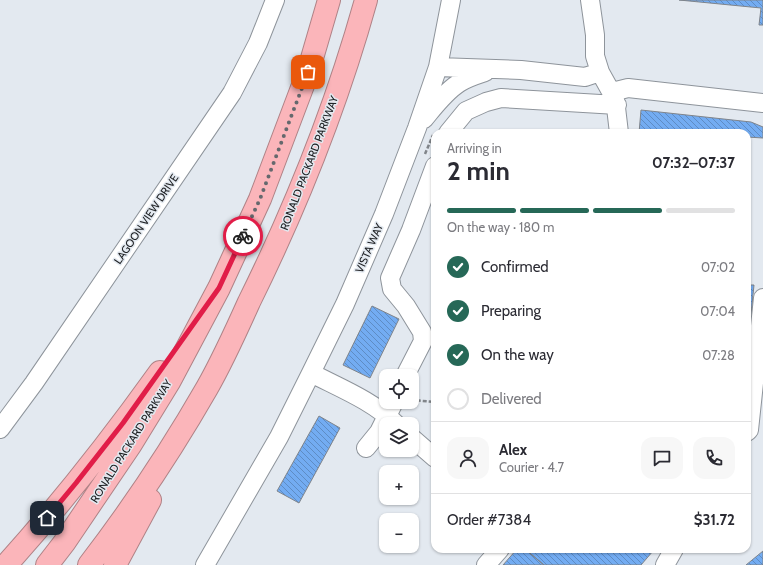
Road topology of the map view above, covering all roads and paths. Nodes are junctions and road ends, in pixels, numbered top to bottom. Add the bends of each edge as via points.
1 (275, 0) edge
2 (329, 0) edge
3 (366, 0) edge
4 (451, 0) edge
5 (590, 0) edge
6 (438, 67) junction
7 (494, 69) junction
8 (521, 70) junction
9 (600, 72) junction
10 (518, 99) junction
11 (614, 99) junction
12 (763, 103) edge
13 (417, 128) junction
14 (451, 129) edge
15 (619, 129) edge
16 (431, 177) edge
17 (219, 288) junction
18 (763, 298) edge
19 (408, 369) edge
20 (311, 373) junction
21 (207, 387) junction
22 (419, 401) edge
23 (431, 402) edge
24 (751, 411) edge
25 (392, 414) edge
26 (0, 429) edge
27 (419, 444) edge
28 (366, 448) dead end
29 (431, 455) edge
30 (496, 553) edge
31 (672, 553) edge
32 (6, 565) edge
33 (47, 565) edge
34 (89, 565) edge
35 (115, 565) edge
36 (205, 565) edge
37 (486, 565) edge
38 (665, 565) edge

1 - 26 street, LAGOON VIEW DRIVE via 258,42 232,93
2 - 17 highway, RONALD PACKARD PARKWAY via 308,72 260,199
3 - 21 highway, RONALD PACKARD PARKWAY via 316,150 294,206
4 - 6 street, VISTA WAY
5 - 9 street via 595,56
6 - 7 street
6 - 13 street, VISTA WAY
7 - 8 street
7 - 13 street via 458,83
8 - 9 street via 585,77
8 - 10 street
9 - 11 street
10 - 11 street
10 - 14 street via 501,98 466,110
11 - 12 street via 628,88
11 - 15 street
13 - 20 street, VISTA WAY via 384,214 345,304
16 - 19 street via 390,278 392,289 422,332 423,340
17 - 32 highway via 123,423
17 - 33 highway, RONALD PACKARD PARKWAY via 169,382 131,444
18 - 24 street
20 - 25 street
20 - 36 street, VISTA WAY via 279,437
21 - 34 highway, RONALD PACKARD PARKWAY via 160,464
21 - 35 highway
22 - 23 path
25 - 28 street
27 - 29 street
30 - 37 street
31 - 38 street

